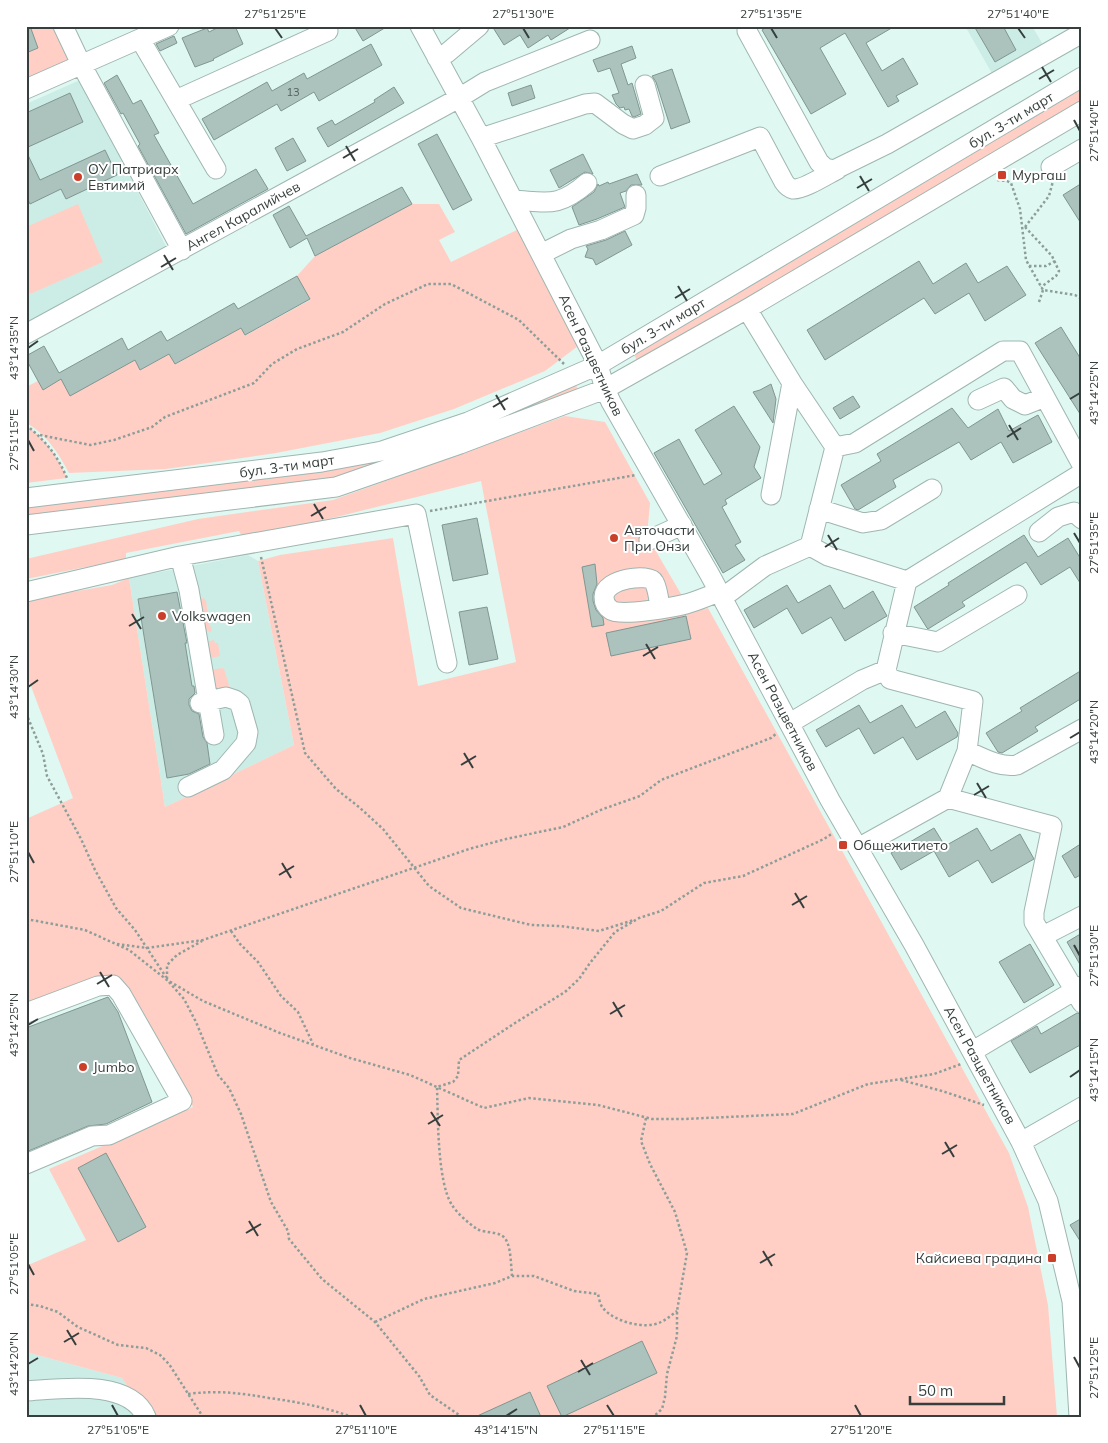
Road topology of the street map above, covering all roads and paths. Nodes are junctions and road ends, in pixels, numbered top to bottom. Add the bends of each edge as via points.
1 (63, 26) edge
2 (169, 26) edge
3 (326, 26) edge
4 (420, 26) edge
5 (480, 26) edge
6 (747, 31) dead end
7 (1082, 33) edge
8 (140, 39) junction
9 (590, 40) dead end
10 (437, 58) junction
11 (81, 64) junction
12 (1082, 77) edge
13 (646, 85) dead end
14 (26, 89) edge
15 (459, 98) junction
16 (176, 100) junction
17 (1082, 110) edge
18 (481, 138) junction
19 (1082, 149) edge
20 (1051, 167) joint
21 (216, 169) dead end
22 (838, 169) junction
23 (976, 174) junction
24 (660, 176) dead end
25 (587, 183) dead end
26 (636, 196) dead end
27 (513, 200) junction
28 (1024, 228) junction
29 (182, 250) junction
30 (541, 254) junction
31 (1055, 261) junction
32 (1029, 266) junction
33 (1042, 288) junction
34 (1082, 299) edge
35 (1039, 302) dead end
36 (747, 309) junction
37 (26, 334) edge
38 (598, 365) junction
39 (567, 366) dead end
40 (792, 383) junction
41 (605, 389) junction
42 (1044, 397) junction
43 (978, 400) dead end
44 (26, 426) edge
45 (40, 435) junction
46 (835, 447) junction
47 (1082, 465) edge
48 (652, 473) junction
49 (1082, 473) edge
50 (63, 478) dead end
51 (932, 489) dead end
52 (771, 495) dead end
53 (26, 498) edge
54 (819, 509) junction
55 (416, 514) junction
56 (1082, 519) edge
57 (26, 525) edge
58 (682, 525) junction
59 (1039, 532) dead end
60 (649, 540) dead end
61 (258, 543) junction
62 (810, 546) junction
63 (180, 556) junction
64 (907, 581) junction
65 (26, 592) edge
66 (720, 595) junction
67 (1018, 595) dead end
68 (660, 608) dead end
69 (893, 633) junction
70 (446, 663) dead end
71 (886, 670) junction
72 (204, 702) junction
73 (26, 713) edge
74 (790, 723) junction
75 (1082, 728) edge
76 (214, 735) dead end
77 (967, 752) junction
78 (188, 787) dead end
79 (948, 798) junction
80 (845, 824) junction
81 (858, 848) junction
82 (414, 867) junction
83 (1082, 916) edge
84 (639, 918) junction
85 (26, 919) edge
86 (231, 931) junction
87 (1043, 936) junction
88 (203, 940) junction
89 (114, 944) junction
90 (148, 948) junction
91 (168, 980) junction
92 (1079, 993) edge
93 (26, 1013) edge
94 (313, 1045) junction
95 (975, 1055) junction
96 (899, 1080) junction
97 (437, 1087) junction
98 (1082, 1108) edge
99 (1006, 1114) junction
100 (646, 1117) junction
101 (1021, 1142) junction
102 (26, 1164) edge
103 (512, 1276) junction
104 (1077, 1298) edge
105 (26, 1304) edge
106 (678, 1311) junction
107 (375, 1322) junction
108 (1080, 1390) edge
109 (26, 1391) edge
110 (188, 1394) junction
111 (146, 1417) edge
112 (203, 1417) edge
113 (352, 1417) edge
114 (462, 1417) edge
115 (653, 1417) edge
116 (1079, 1417) edge

1 - 11 street
2 - 8 street
3 - 16 street via 328,31
4 - 10 street, Асен Разцветников
5 - 10 street
6 - 22 street via 822,166 829,170
7 - 22 street
8 - 11 street
8 - 16 street
9 - 15 street, Ангел Каралийчев via 485,82
10 - 15 street, Асен Разцветников
11 - 14 street
11 - 29 street
12 - 38 street, бул. 3-ти март
13 - 18 street via 654,118 633,129 595,103
15 - 18 street, Асен Разцветников
15 - 29 street, Ангел Каралийчев
16 - 21 street
17 - 23 street, бул. 3-ти март
18 - 27 street, Асен Разцветников
19 - 20 street
20 - 28 path via 1053,183 1049,196
22 - 24 street via 793,189 784,182 760,137
23 - 28 path via 1011,183
23 - 36 street, бул. 3-ти март
25 - 27 street via 576,193 556,202 544,204
26 - 30 street via 634,215
27 - 30 street, Асен Разцветников
28 - 31 path
28 - 32 path
29 - 37 street, Ангел Каралийчев
30 - 38 street, Асен Разцветников
31 - 32 path via 1046,266
31 - 33 path via 1059,271
32 - 33 path
33 - 34 path via 1074,294
33 - 35 path
36 - 40 street
36 - 41 street, бул. 3-ти март
38 - 41 street, Асен Разцветников
38 - 53 street, бул. 3-ти март via 468,422 382,451 322,462
39 - 45 path via 519,320 451,284 428,284 385,304 343,332 296,349 272,364 254,383 165,417 152,427 90,445
40 - 46 street
40 - 52 street
41 - 48 street, Асен Разцветников
41 - 57 street, бул. 3-ти март via 460,444 336,486
42 - 43 street via 1026,405 1013,399 1004,388
42 - 46 street via 1020,351 1004,351 855,443
42 - 47 street
44 - 45 path
45 - 50 path via 69,478
46 - 54 street
48 - 55 path
48 - 58 street, Асен Разцветников
49 - 64 street
51 - 54 street via 881,520 863,523
54 - 62 street
55 - 61 street
55 - 70 street
56 - 59 street via 1074,512 1058,517
58 - 60 street
58 - 66 street, Асен Разцветников
61 - 63 street
61 - 82 path via 305,753 336,789 383,829
62 - 64 street via 828,556
62 - 66 street via 765,566
63 - 65 street
63 - 72 street via 189,590
64 - 69 street
66 - 68 street
66 - 74 street, Асен Разцветников
67 - 69 street via 938,642
69 - 71 street
71 - 74 street via 862,680
71 - 77 street via 890,679 973,701
72 - 76 street
72 - 78 street via 226,697 240,704 248,732 246,743 223,770
73 - 90 path via 43,754 47,776 95,870 116,908
74 - 80 street, Асен Разцветников
74 - 82 path via 771,738 662,780 640,796 563,827 506,838
75 - 77 street via 1009,767
77 - 79 street
79 - 81 street
79 - 87 street via 1052,826 1034,912 1034,922
80 - 81 street, Асен Разцветников
80 - 84 path via 824,839 744,876 704,884 661,911
81 - 95 street, Асен Разцветников
82 - 84 path via 428,886 461,908 531,926 599,930
82 - 86 path
83 - 87 street
84 - 97 path via 615,932 565,992 459,1060 458,1076 453,1082
85 - 89 path via 85,930
86 - 88 path
86 - 94 path via 281,996 298,1012
87 - 92 street
88 - 90 path
88 - 91 path via 166,965
89 - 90 path
89 - 91 path via 128,950
90 - 91 path
91 - 94 path via 203,1001
91 - 107 path via 184,999 218,1075 229,1088 271,1202 288,1231 289,1239 322,1280
92 - 95 street
93 - 102 street via 98,986 113,985 122,994 182,1101 109,1135 92,1136
94 - 97 path via 410,1075
95 - 96 path via 934,1074
95 - 99 street, Асен Разцветников
96 - 99 path via 942,1091
96 - 100 path via 868,1084 793,1114 684,1119
97 - 100 path via 484,1108 529,1098 598,1105
97 - 103 path via 445,1189 462,1217 477,1229 501,1234 507,1241
98 - 101 street
99 - 101 street, Асен Разцветников
100 - 106 path via 641,1141 675,1212 687,1253
101 - 104 street, Асен Разцветников via 1048,1201
103 - 106 path via 534,1276 574,1291 598,1294 602,1308 627,1322 640,1325 660,1323
103 - 107 path via 495,1283 424,1298
104 - 108 street, Асен Разцветников
105 - 110 path via 58,1312 78,1327 118,1345 146,1348 160,1354
106 - 115 path via 677,1336 665,1397 662,1409
107 - 114 path via 419,1376 430,1395
108 - 116 street, Асен Разцветников
109 - 111 street via 105,1390 127,1397
110 - 112 path
110 - 113 path via 210,1391 240,1393 300,1402

